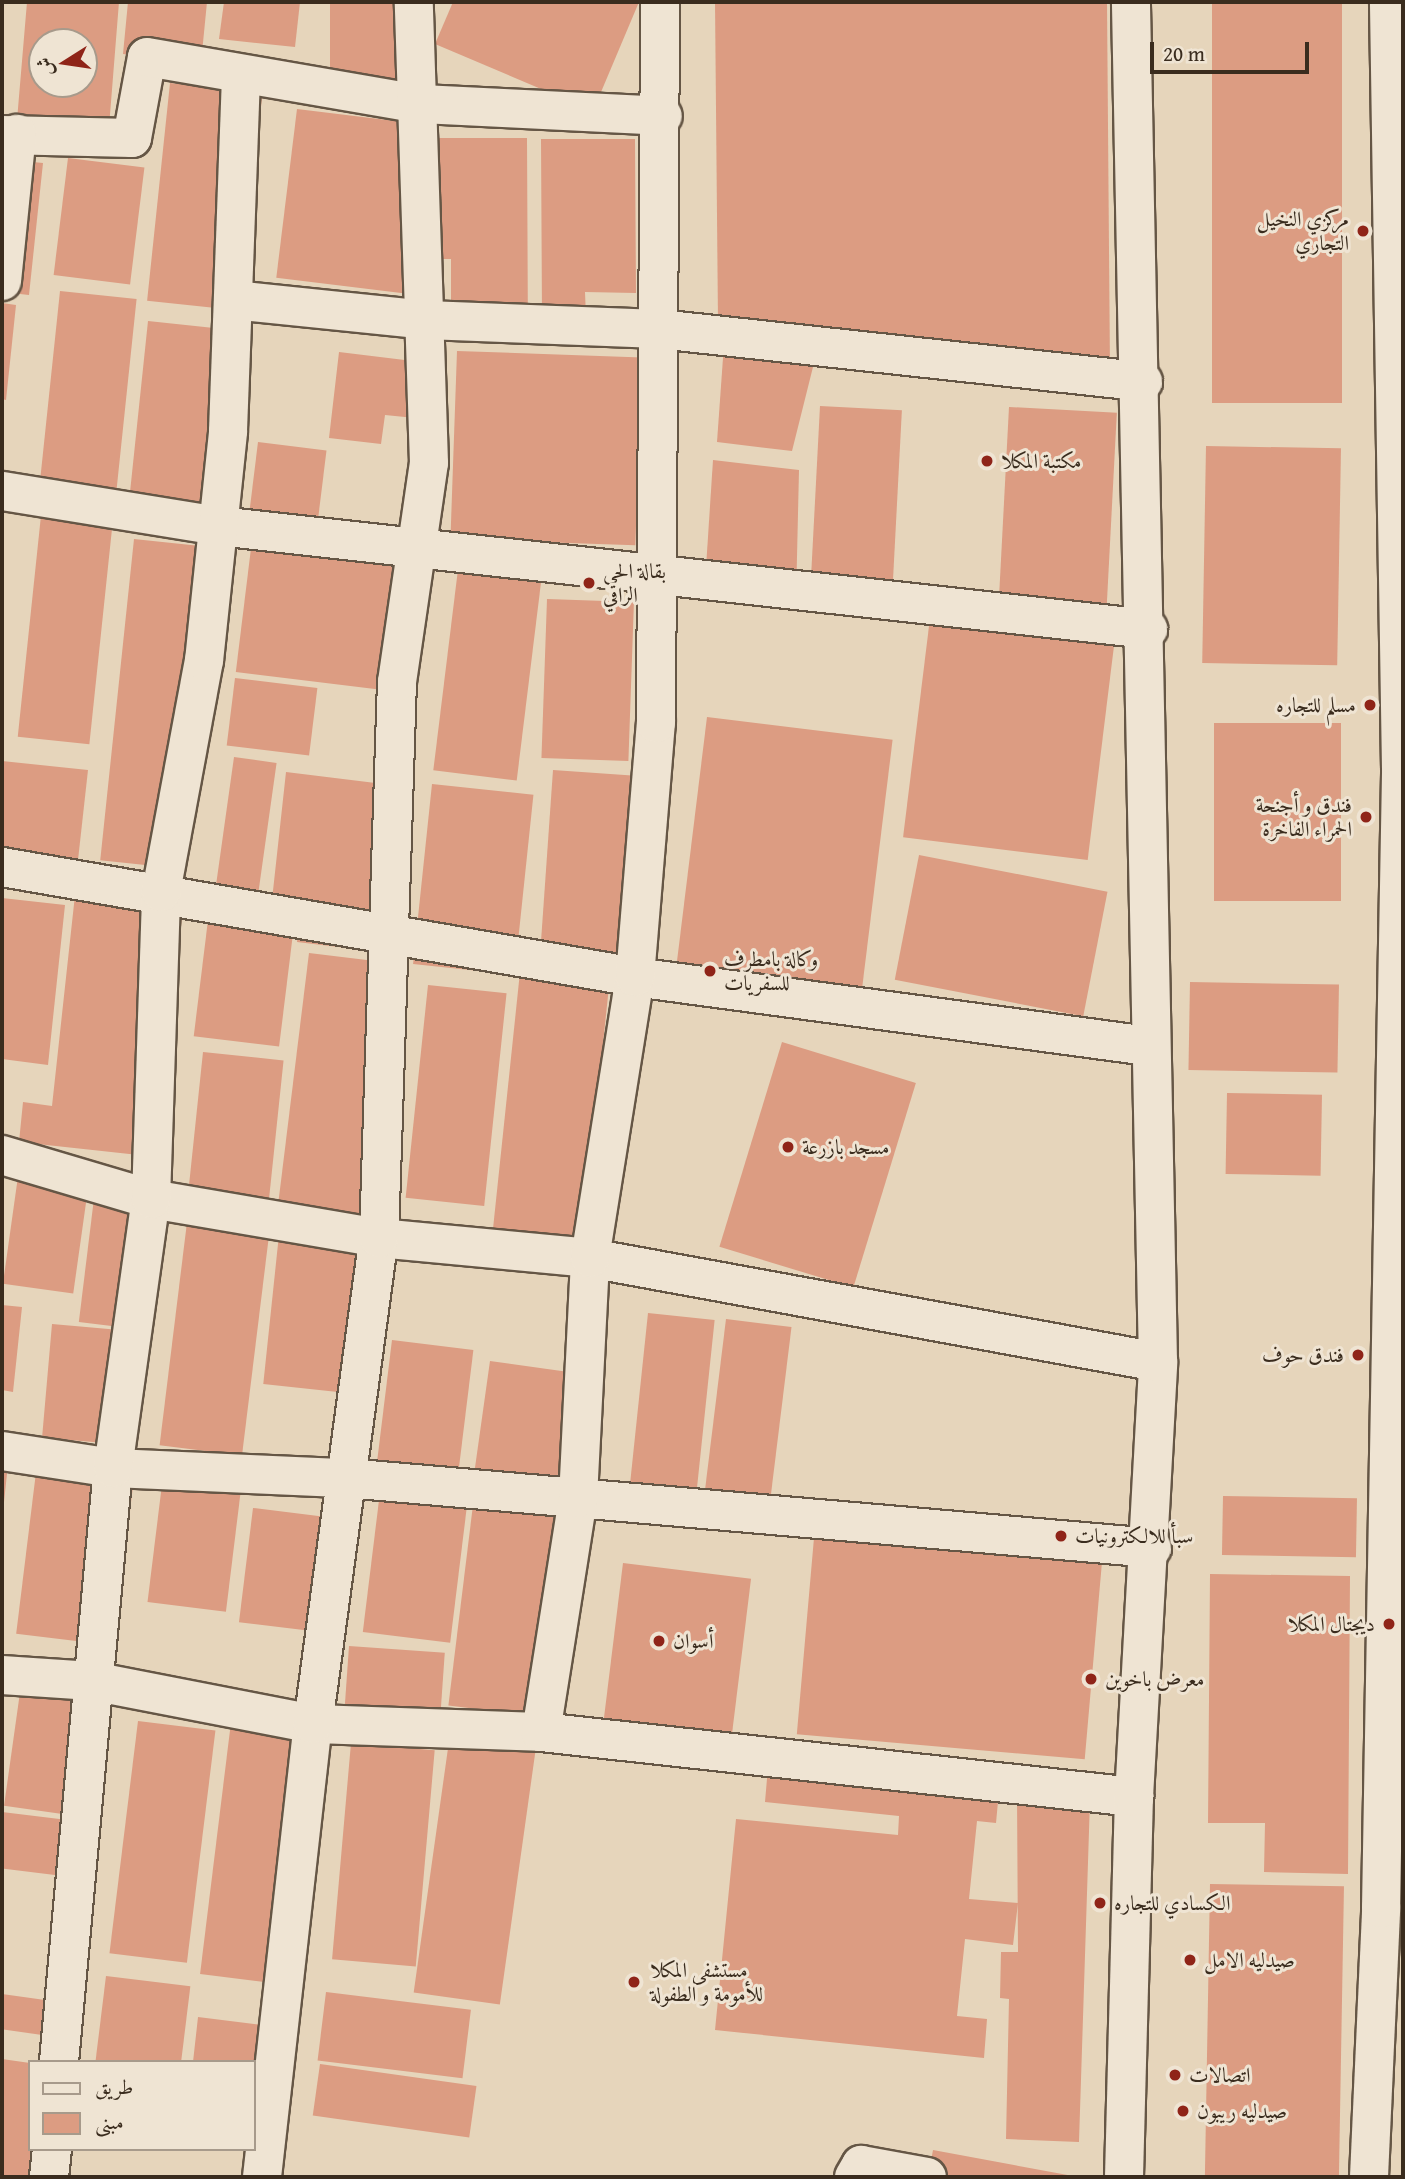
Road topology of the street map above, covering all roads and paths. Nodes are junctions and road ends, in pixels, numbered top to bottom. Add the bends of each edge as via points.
1 (414, 2) edge
2 (660, 2) edge
3 (1131, 2) edge
4 (1389, 2) edge
5 (241, 76) junction
6 (420, 104) junction
7 (663, 116) junction
8 (9, 134) edge
9 (2, 281) edge
10 (233, 300) junction
11 (426, 320) junction
12 (659, 329) junction
13 (1143, 382) junction
14 (2, 491) edge
15 (218, 526) junction
16 (417, 545) junction
17 (656, 574) junction
18 (1148, 629) junction
19 (2, 867) edge
20 (160, 892) junction
21 (388, 936) junction
22 (635, 978) junction
23 (1148, 1046) junction
24 (2, 1155) edge
25 (151, 1199) junction
26 (379, 1238) junction
27 (590, 1258) junction
28 (1158, 1362) junction
29 (2, 1451) edge
30 (113, 1468) junction
31 (346, 1478) junction
32 (578, 1498) junction
33 (1153, 1548) junction
34 (2, 1675) edge
35 (92, 1681) junction
36 (313, 1724) junction
37 (541, 1732) junction
38 (1134, 1797) junction
39 (59, 2060) edge
40 (52, 2151) edge
41 (49, 2177) edge
42 (262, 2177) edge
43 (854, 2177) edge
44 (927, 2177) edge
45 (1124, 2177) edge
46 (1369, 2177) edge

1 - 6 street
2 - 7 street
3 - 13 street
4 - 46 street via 1401,769 1381,1909
5 - 6 street
5 - 8 street via 147,57 132,138
5 - 10 street
6 - 7 street
6 - 11 street
7 - 12 street
8 - 9 street
10 - 11 street
10 - 15 street
11 - 12 street
11 - 16 street via 429,463
12 - 13 street
12 - 17 street
13 - 18 street
14 - 15 street
15 - 16 street
15 - 20 street via 204,661
16 - 17 street
16 - 21 street via 397,682
17 - 18 street
17 - 22 street via 656,723
18 - 23 street
19 - 20 street
20 - 21 street
20 - 25 street
21 - 22 street
21 - 26 street
22 - 23 street
22 - 27 street
23 - 28 street
24 - 25 street
25 - 26 street
25 - 30 street
26 - 27 street
26 - 31 street
27 - 28 street
27 - 32 street
28 - 33 street
29 - 30 street
30 - 31 street
30 - 35 street
31 - 32 street
31 - 36 street
32 - 33 street
32 - 37 street
33 - 38 street
34 - 35 street
35 - 36 street
35 - 39 street
36 - 37 street
36 - 42 street
37 - 38 street
38 - 45 street
40 - 41 street
43 - 44 street via 861,2165

